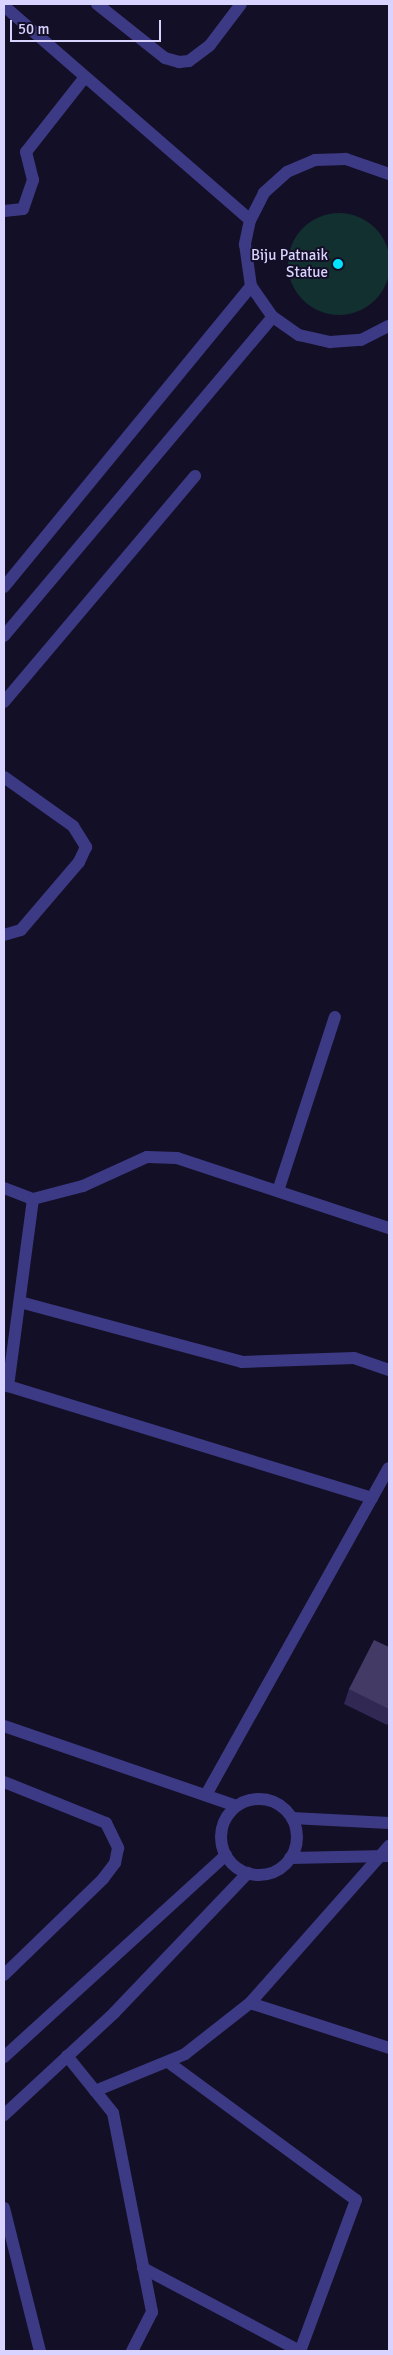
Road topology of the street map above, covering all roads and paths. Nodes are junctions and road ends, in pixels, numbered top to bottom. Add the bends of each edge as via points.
1 (97, 4) edge
2 (241, 4) edge
3 (4, 6) edge
4 (85, 77) junction
5 (389, 174) edge
6 (4, 211) edge
7 (250, 220) junction
8 (250, 286) junction
9 (273, 317) junction
10 (389, 326) edge
11 (195, 476) dead end
12 (4, 587) edge
13 (4, 636) edge
14 (4, 702) edge
15 (4, 777) edge
16 (4, 935) edge
17 (335, 1018) dead end
18 (4, 1188) edge
19 (278, 1191) junction
20 (33, 1199) junction
21 (389, 1228) edge
22 (20, 1302) junction
23 (389, 1370) edge
24 (6, 1385) edge
25 (389, 1468) edge
26 (372, 1498) junction
27 (4, 1726) edge
28 (4, 1782) edge
29 (207, 1792) junction
30 (236, 1806) junction
31 (292, 1818) junction
32 (389, 1823) edge
33 (387, 1852) edge
34 (226, 1855) junction
35 (290, 1858) junction
36 (248, 1873) junction
37 (4, 1975) edge
38 (250, 2003) junction
39 (388, 2048) edge
40 (67, 2056) junction
41 (4, 2057) edge
42 (168, 2062) junction
43 (95, 2091) junction
44 (4, 2115) edge
45 (4, 2208) edge
46 (143, 2268) junction
47 (40, 2351) edge
48 (132, 2351) edge
49 (300, 2351) edge

1 - 2 street via 165,58 179,62 189,61 210,45
3 - 4 street
4 - 6 street via 26,152 33,180 23,209
4 - 7 street
5 - 7 street via 346,159 315,160 287,172 264,193
7 - 8 street via 244,244
8 - 9 street
8 - 12 street
9 - 10 street via 299,335 330,342 361,340
9 - 13 street
11 - 14 street
15 - 16 street via 73,826 86,847 79,862 21,930
17 - 19 street
18 - 20 street
19 - 20 street via 177,1158 147,1156 83,1186
19 - 21 street
20 - 22 street
22 - 23 street via 242,1362 354,1358
22 - 24 street
24 - 26 street
25 - 26 street
26 - 29 street
27 - 29 street
28 - 37 street via 106,1823 118,1848 115,1863 103,1879
29 - 30 street
30 - 31 street via 267,1800 284,1808
30 - 34 street via 221,1834
31 - 32 street
31 - 35 street via 297,1840
33 - 35 street
33 - 38 street
34 - 36 street
34 - 41 street
35 - 36 street via 267,1874
36 - 40 street
38 - 39 street
38 - 42 street via 185,2054
40 - 43 street
40 - 44 street
42 - 43 street
42 - 49 street via 356,2200
43 - 46 street via 113,2113
45 - 47 street
46 - 48 street via 152,2312
46 - 49 street

